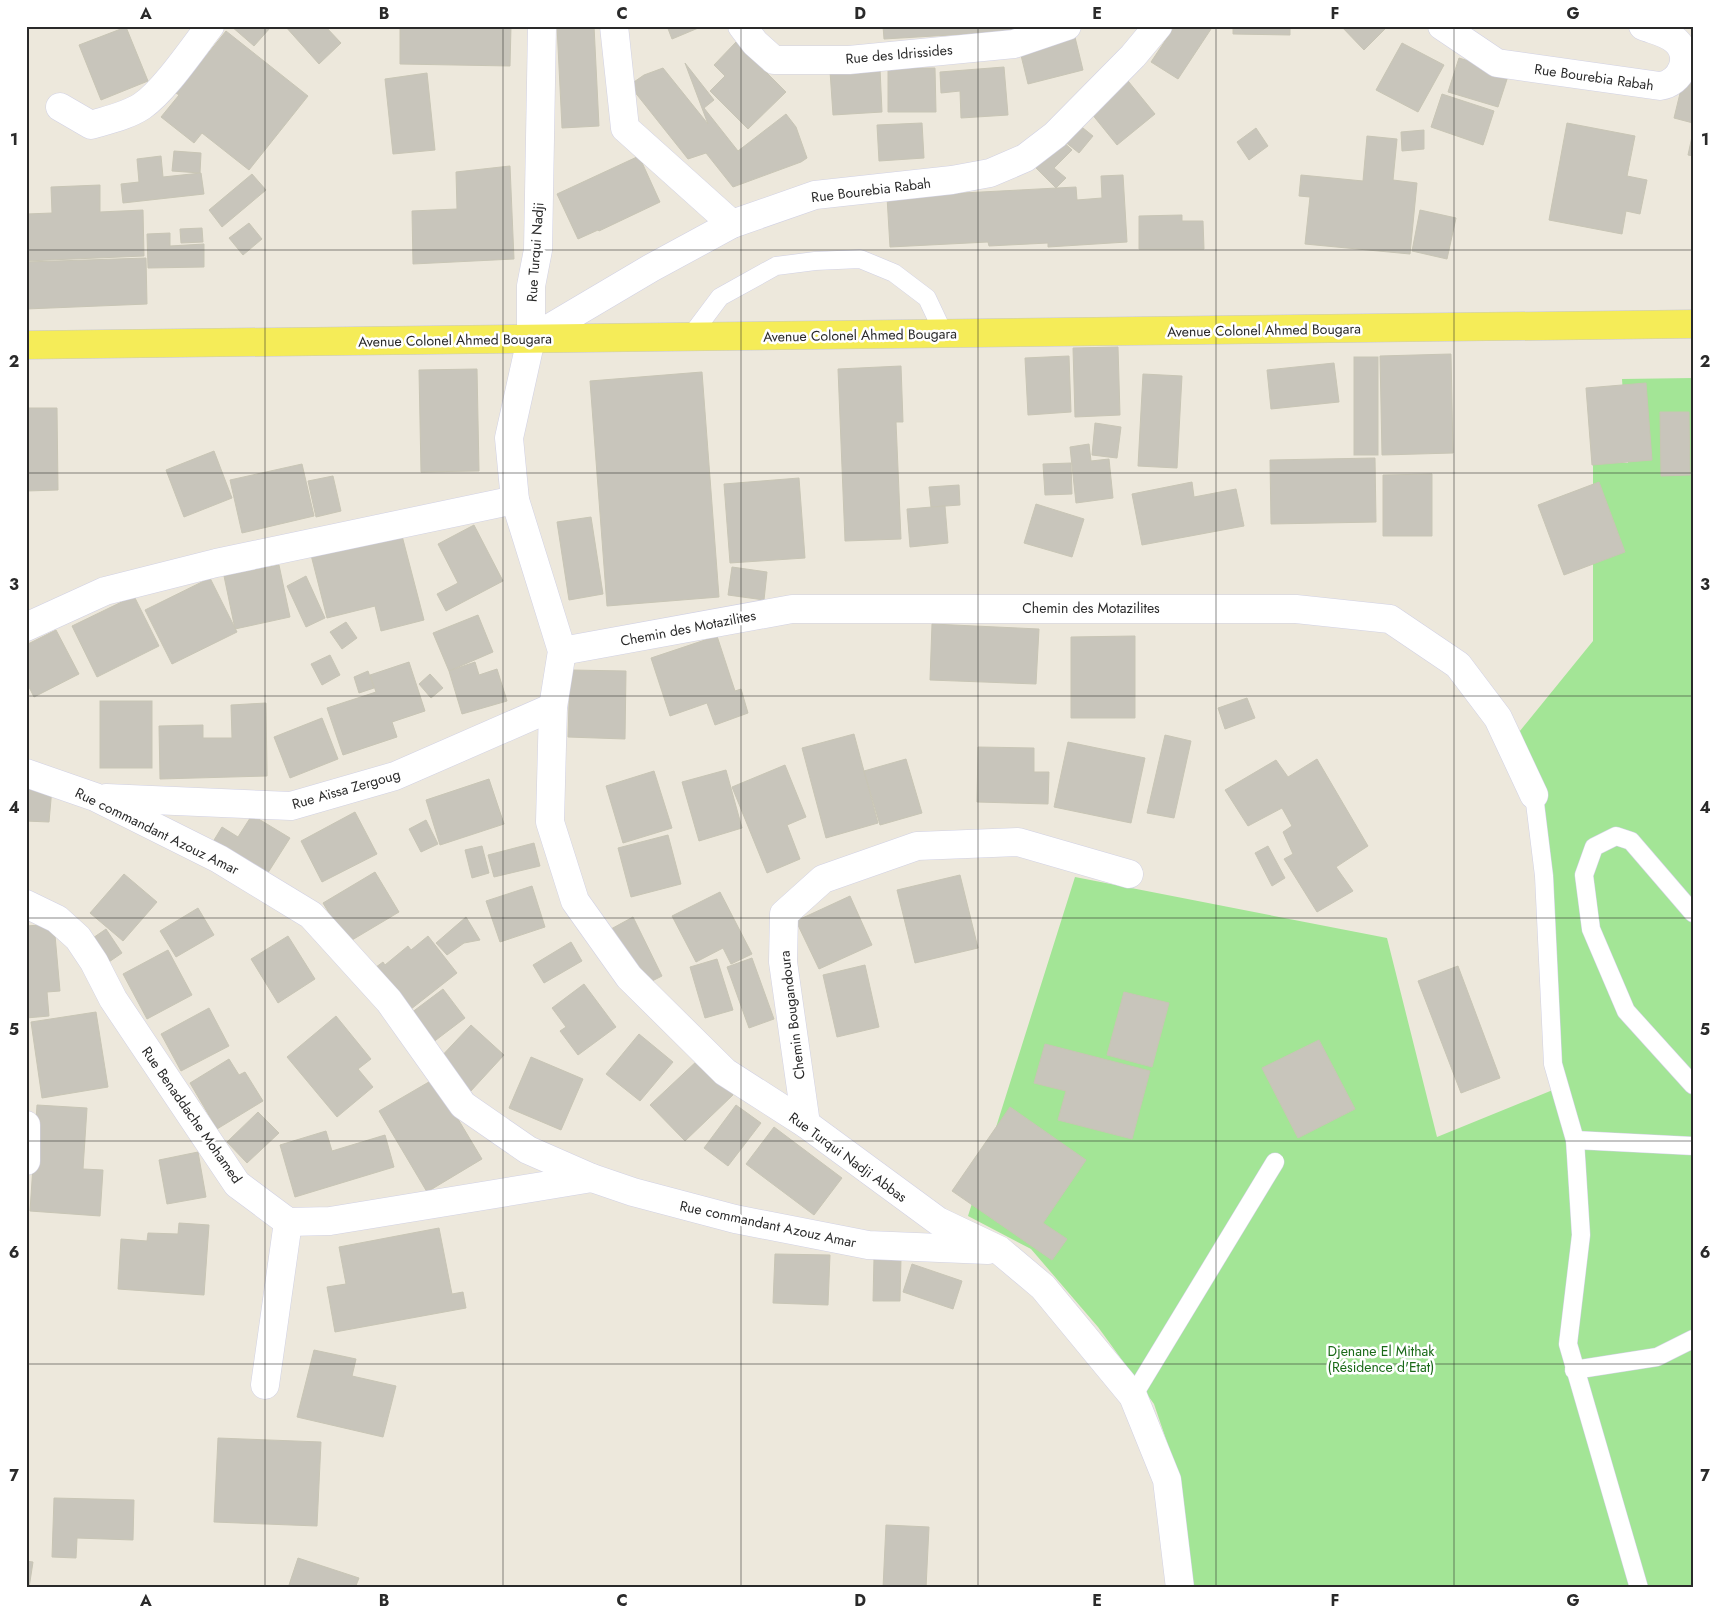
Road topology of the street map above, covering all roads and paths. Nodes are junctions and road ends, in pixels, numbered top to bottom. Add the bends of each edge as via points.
1 (210, 26) edge
2 (542, 26) edge
3 (614, 26) edge
4 (742, 26) edge
5 (1067, 26) edge
6 (1158, 26) edge
7 (1442, 26) edge
8 (1643, 26) edge
9 (60, 107) dead end
10 (732, 224) junction
11 (1693, 324) edge
12 (944, 334) junction
13 (690, 337) junction
14 (531, 339) junction
15 (26, 345) edge
16 (515, 500) junction
17 (26, 627) edge
18 (562, 651) junction
19 (553, 707) junction
20 (26, 772) edge
21 (1534, 795) joint
22 (95, 797) junction
23 (1129, 874) dead end
24 (26, 904) edge
25 (1693, 913) edge
26 (1693, 1085) edge
27 (806, 1124) junction
28 (26, 1125) edge
29 (1575, 1140) junction
30 (1693, 1146) edge
31 (26, 1161) edge
32 (1274, 1162) dead end
33 (592, 1178) junction
34 (288, 1222) junction
35 (999, 1250) junction
36 (1693, 1339) edge
37 (1574, 1370) junction
38 (265, 1385) dead end
39 (1133, 1396) junction
40 (1180, 1588) edge
41 (1639, 1588) edge

1 - 9 street via 172,75 142,106 91,125
2 - 14 street, Rue Turqui Nadji via 538,250 530,286
3 - 10 street via 625,128
4 - 5 street, Rue des Idrissides via 774,60 850,60 1014,44
6 - 10 street, Rue Bourebia Rabah via 1055,135 1025,158 990,173 952,180 815,195
7 - 8 street, Rue Bourebia Rabah via 1497,63 1660,86 1671,83 1683,69 1684,57 1680,46 1672,37
10 - 14 street, Rue Bourebia Rabah
11 - 12 main road, Avenue Colonel Ahmed Bougara
12 - 13 main road, Avenue Colonel Ahmed Bougara
12 - 13 lane via 927,298 894,273 860,259 815,260 776,266 720,297
13 - 14 main road, Avenue Colonel Ahmed Bougara
14 - 15 main road, Avenue Colonel Ahmed Bougara
14 - 16 street, Rue Turqui Nadji via 509,438
16 - 17 street via 216,563 105,591
16 - 18 street, Rue Turqui Nadji
18 - 19 street, Rue Turqui Nadji
18 - 21 street, Chemin des Motazilites via 792,608 1296,609 1390,619 1458,665 1498,718
19 - 22 street, Rue Aïssa Zergoug via 395,776 291,806
19 - 27 street, Rue Turqui Nadji Abbas via 550,822 575,901 629,977 725,1072
20 - 22 street, Rue commandant Azouz Amar
21 - 29 lane via 1544,876 1553,1064
22 - 33 street, Rue commandant Azouz Amar via 219,859 311,915 389,1001 463,1106 528,1150
23 - 27 street, Chemin Bougandoura via 1018,842 917,846 823,880 784,914 783,962
24 - 34 street, Rue Benaddache Mohamed via 57,919 78,938 113,999 238,1184
25 - 26 lane via 1631,841 1616,836 1594,847 1584,876 1591,929 1626,1011
27 - 35 street, Rue Turqui Nadji Abbas via 938,1221
28 - 31 street
29 - 30 lane
29 - 37 lane via 1581,1235 1568,1344
32 - 39 lane
33 - 34 street via 330,1221
33 - 35 street, Rue commandant Azouz Amar via 734,1219 868,1246
34 - 38 street
35 - 39 street, Rue Turqui Nadji Abbas via 1043,1287
36 - 37 lane via 1658,1357
37 - 41 lane
39 - 40 street, Rue Turqui Nadji Abbas via 1167,1480

